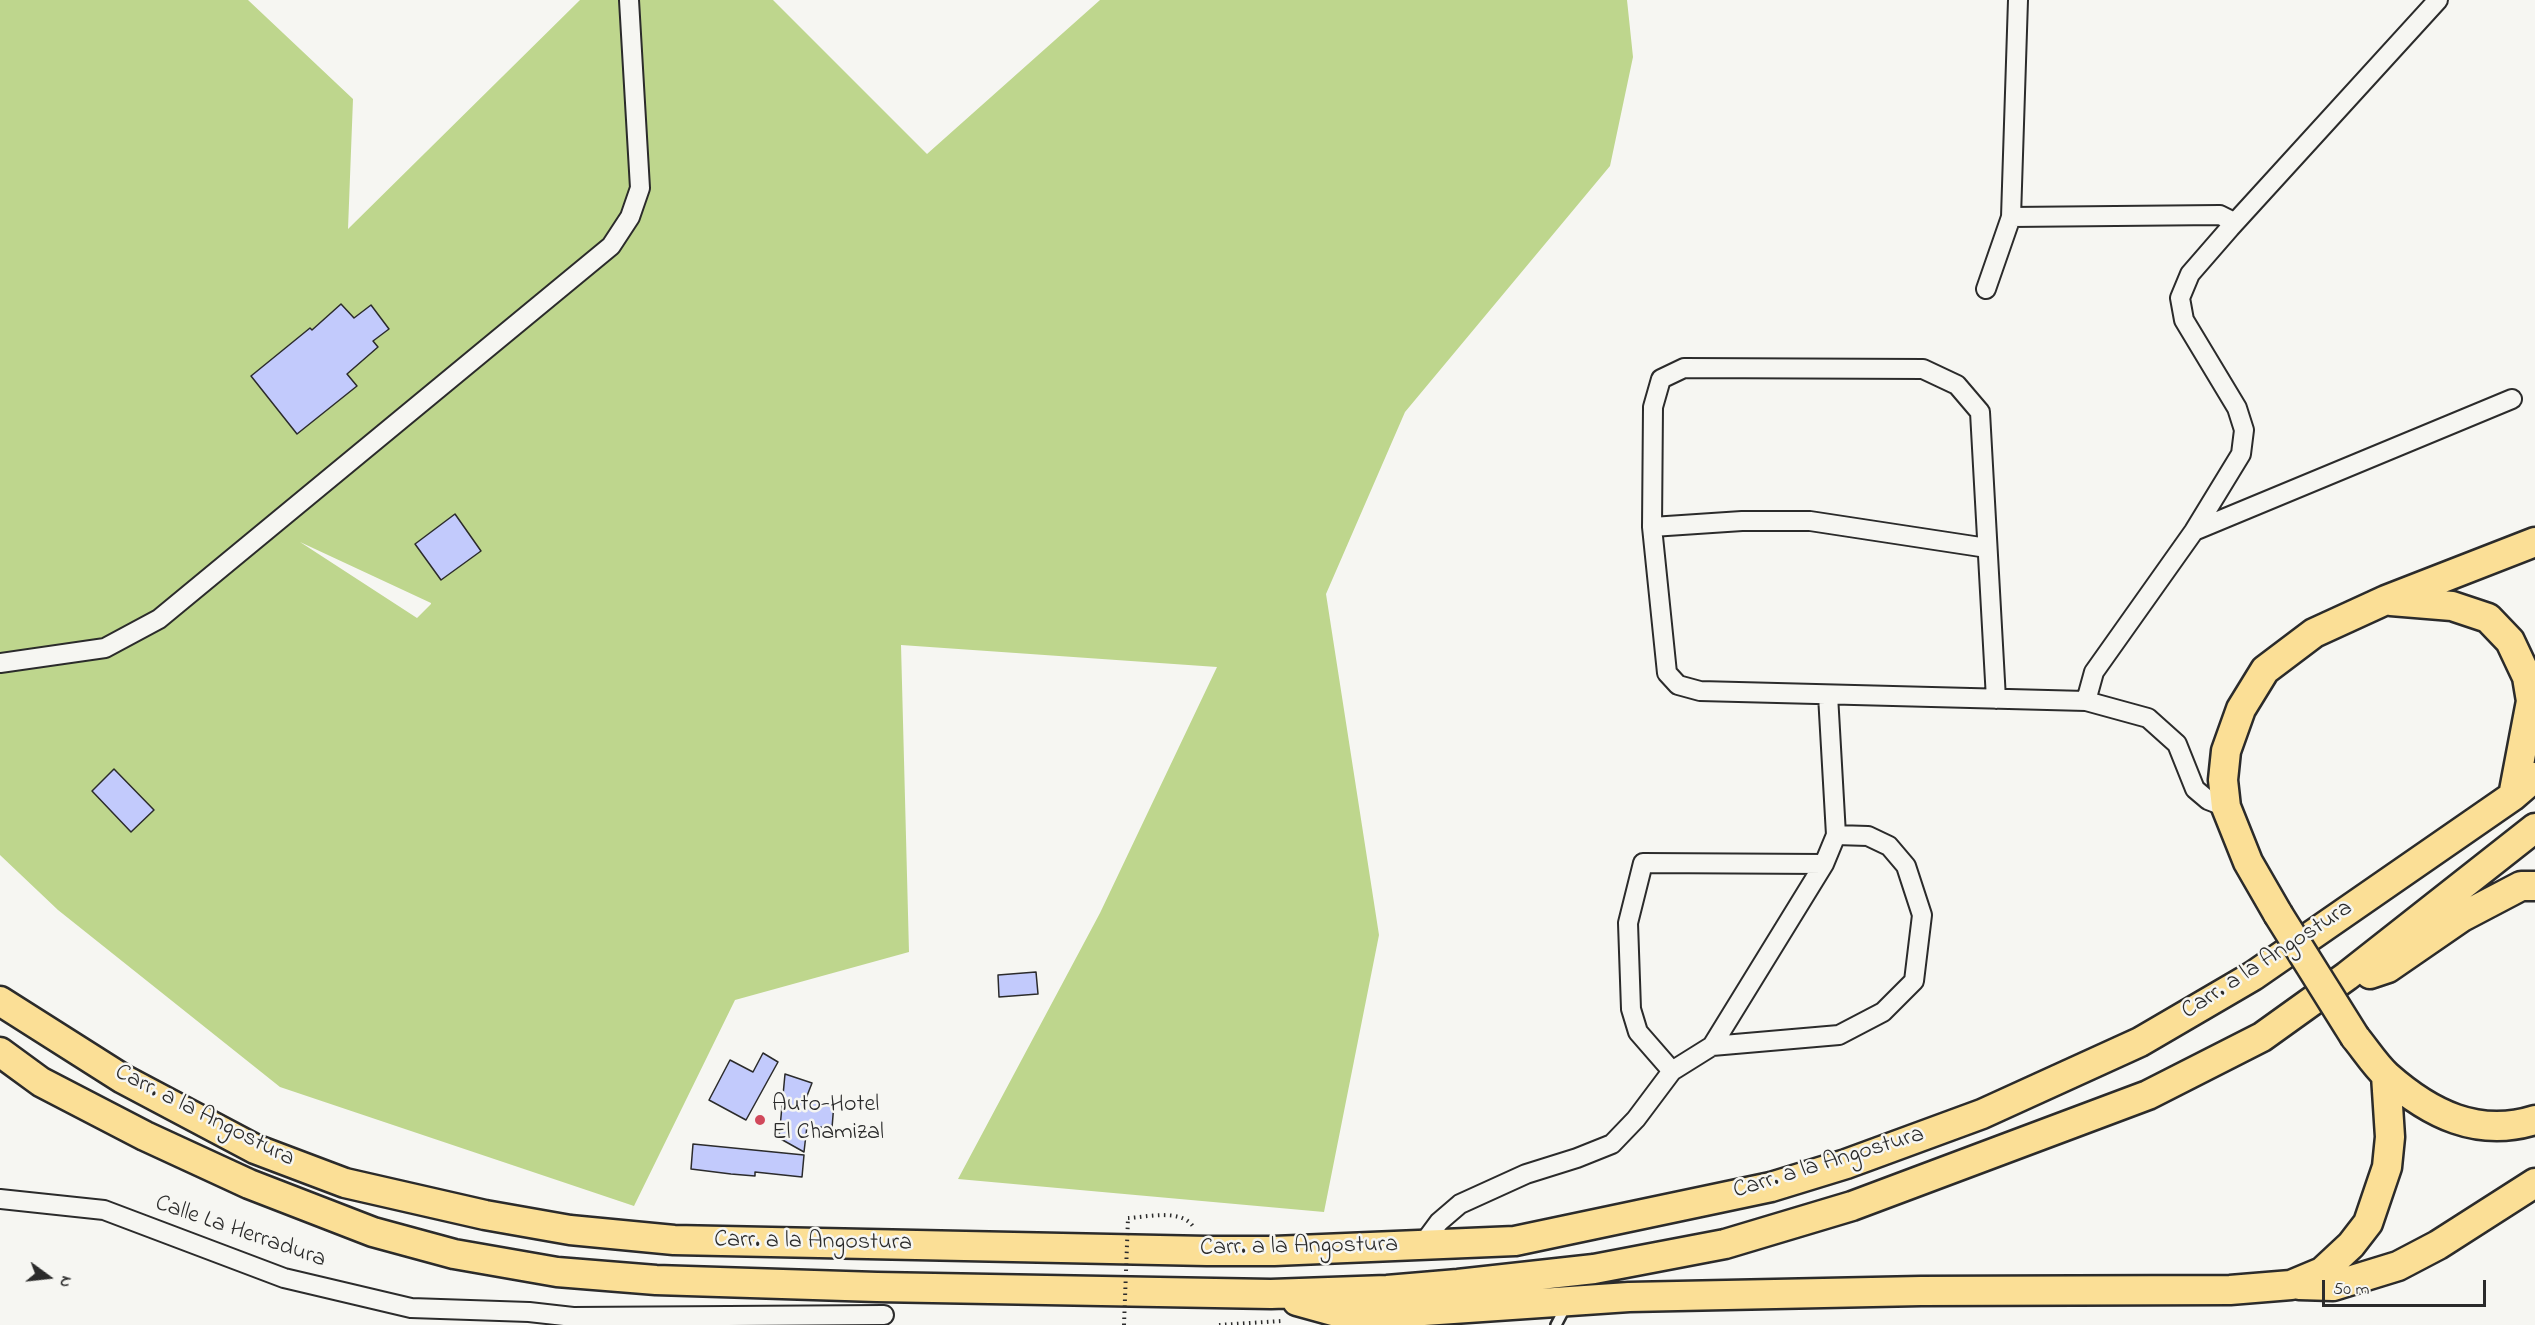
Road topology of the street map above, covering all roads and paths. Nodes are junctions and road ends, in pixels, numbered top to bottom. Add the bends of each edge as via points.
1 (629, 0) edge
2 (2018, 0) edge
3 (2438, 0) edge
4 (2011, 218) junction
5 (2230, 228) junction
6 (1986, 289) dead end
7 (2512, 399) dead end
8 (1652, 527) junction
9 (2194, 531) junction
10 (2535, 542) edge
11 (1987, 548) junction
12 (2386, 600) junction
13 (0, 663) edge
14 (1828, 694) junction
15 (1996, 699) junction
16 (2086, 701) junction
17 (2535, 777) edge
18 (2513, 796) junction
19 (2226, 807) junction
20 (2535, 828) edge
21 (1836, 835) junction
22 (1824, 864) junction
23 (2535, 886) edge
24 (2347, 976) junction
25 (0, 1001) edge
26 (1712, 1046) junction
27 (0, 1052) edge
28 (1672, 1071) junction
29 (2386, 1076) junction
30 (2535, 1120) edge
31 (2535, 1183) edge
32 (0, 1199) edge
33 (1180, 1216) dead end
34 (1422, 1245) junction
35 (2291, 1285) junction
36 (877, 1287) junction
37 (1271, 1294) junction
38 (1562, 1313) edge
39 (531, 1319) edge
40 (1412, 1319) edge
41 (885, 1320) edge
42 (573, 1321) edge
43 (1124, 1325) edge

1 - 13 street via 640,188 630,217 611,246 159,620 105,648
2 - 4 street
3 - 5 street
4 - 5 street via 2220,215 2228,219
4 - 6 street
5 - 9 street via 2190,274 2180,298 2184,320 2237,408 2244,430 2241,454
7 - 9 street
8 - 11 street via 1810,521
8 - 11 street via 1653,407 1661,379 1684,369 1923,369 1957,385 1980,412
8 - 14 street via 1666,673 1678,685 1700,691
9 - 16 street via 2094,672
10 - 12 main road
11 - 15 street
12 - 18 main road via 2452,606 2488,618 2510,641 2527,677 2531,701
12 - 19 main road via 2314,633 2265,670 2241,709 2226,751
14 - 15 street
14 - 21 street
15 - 16 street
16 - 19 street via 2148,718 2177,744 2195,789
17 - 18 main road, Carr. a la Angostura
18 - 34 main road, Carr. a la Angostura via 2253,976 2140,1042 1982,1114 1771,1187 1515,1240
19 - 29 main road, bridge via 2248,862 2278,914 2355,1037
20 - 24 main road, Carr. a la Angostura
21 - 22 street
21 - 26 street via 1868,836 1889,846 1906,866 1922,915 1914,981 1883,1012 1839,1035
22 - 26 street
22 - 28 street via 1643,863 1628,923 1631,1009 1638,1032
23 - 24 main road via 2521,886 2462,917 2388,968
24 - 37 main road, Carr. a la Angostura via 2262,1037 2148,1095 1852,1206 1725,1244 1594,1269 1387,1290
25 - 34 main road, Carr. a la Angostura via 123,1079 255,1149 345,1183 570,1230 674,1240 1094,1250 1274,1251
26 - 28 street
27 - 36 main road, Carr. a la Angostura via 42,1082 249,1184 373,1232 454,1254 558,1272 645,1279
28 - 34 street via 1612,1144 1526,1174 1460,1204 1439,1221
29 - 30 main road via 2443,1116 2481,1126 2517,1126
29 - 35 main road via 2390,1137 2387,1167 2368,1223 2322,1272
31 - 35 main road via 2398,1266 2333,1286
32 - 39 street, Calle La Herradura via 104,1210 284,1278 411,1308
33 - 43 path, bridge via 1128,1218
35 - 38 main road via 2230,1290 1629,1297
36 - 37 main road, Carr. a la Angostura
36 - 41 street
37 - 40 main road via 1351,1316
38 - 40 main road
39 - 42 street, Calle La Herradura
41 - 42 street, Calle La Herradura

